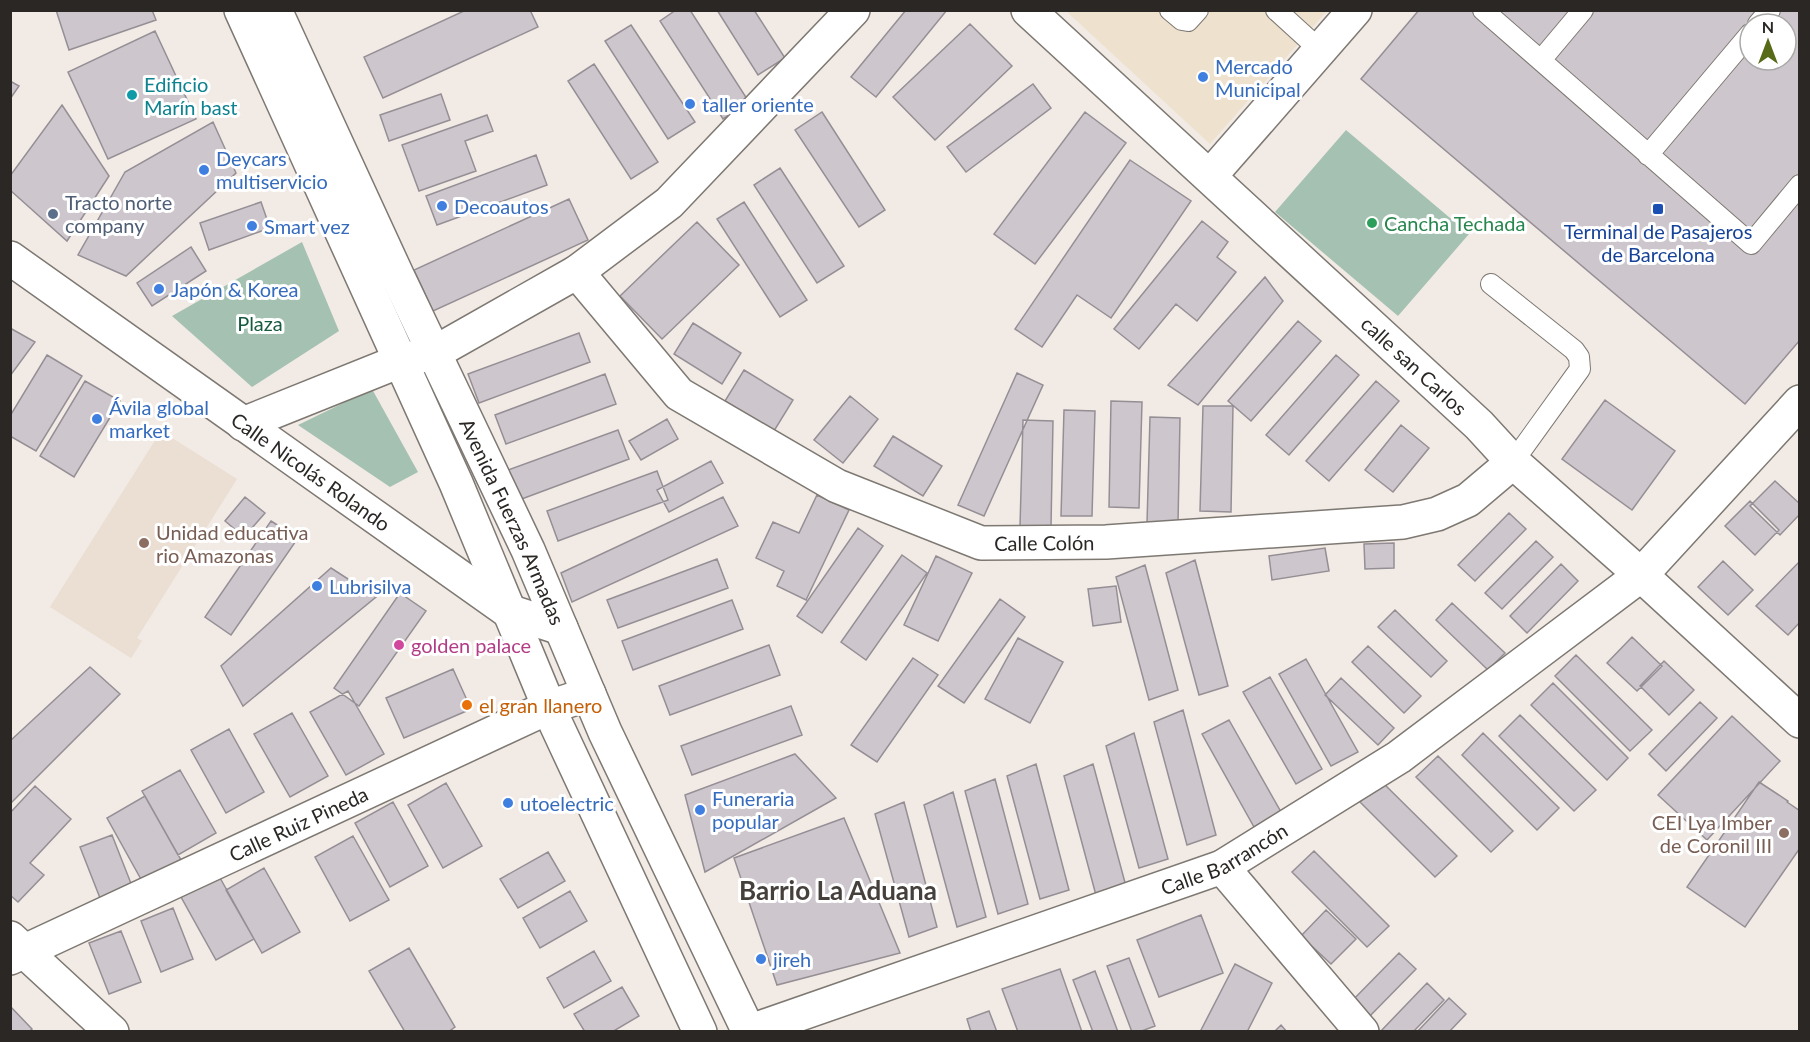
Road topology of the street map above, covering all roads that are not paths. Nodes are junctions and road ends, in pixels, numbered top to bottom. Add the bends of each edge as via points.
1 (241, 10) edge
2 (275, 10) edge
3 (853, 10) edge
4 (1028, 10) edge
5 (1170, 10) edge
6 (1198, 10) edge
7 (1276, 10) edge
8 (1355, 10) edge
9 (1483, 10) edge
10 (1583, 10) edge
11 (1738, 48) edge
12 (1320, 50) junction
13 (1540, 60) junction
14 (1648, 155) junction
15 (1210, 176) junction
16 (1800, 185) edge
17 (10, 258) edge
18 (577, 272) junction
19 (1491, 284) dead end
20 (434, 353) junction
21 (400, 361) junction
22 (1800, 402) edge
23 (243, 424) junction
24 (1513, 462) junction
25 (1641, 575) junction
26 (507, 611) junction
27 (561, 628) junction
28 (589, 694) junction
29 (549, 707) junction
30 (1800, 722) edge
31 (1222, 867) junction
32 (15, 949) edge
33 (749, 1031) edge
34 (112, 1032) edge
35 (700, 1032) edge
36 (1362, 1032) edge

1 - 21 street, Avenida Fuerzas Armadas
2 - 20 street, Avenida Fuerzas Armadas
3 - 18 street via 669,203
4 - 15 street, calle san Carlos
5 - 6 lane via 1188,21
7 - 12 lane
8 - 12 street
9 - 13 lane
10 - 13 lane
11 - 14 lane
12 - 15 street
13 - 14 lane
14 - 16 lane via 1751,244
15 - 24 street, calle san Carlos via 1479,425
17 - 23 street, Calle Nicolás Rolando
18 - 20 street
18 - 24 street, Calle Colón via 679,393 837,486 981,543 1106,542 1404,522 1437,514 1468,500
19 - 24 lane via 1574,350 1580,369
20 - 21 street
20 - 27 street, Avenida Fuerzas Armadas
21 - 23 street
21 - 26 street, Avenida Fuerzas Armadas via 456,483
22 - 25 street, Calle Barrancón
23 - 26 street, Calle Nicolás Rolando
24 - 25 street, calle san Carlos
25 - 30 street, calle san Carlos
25 - 31 street, Calle Barrancón via 1399,757
26 - 27 street, Calle Nicolás Rolando
26 - 29 street, Avenida Fuerzas Armadas
27 - 28 street, Avenida Fuerzas Armadas
28 - 29 street, Calle Ruiz Pineda
28 - 33 street, Avenida Fuerzas Armadas
29 - 32 street, Calle Ruiz Pineda
29 - 35 street, Avenida Fuerzas Armadas
31 - 33 street, Calle Barrancón
31 - 36 street
32 - 34 street

